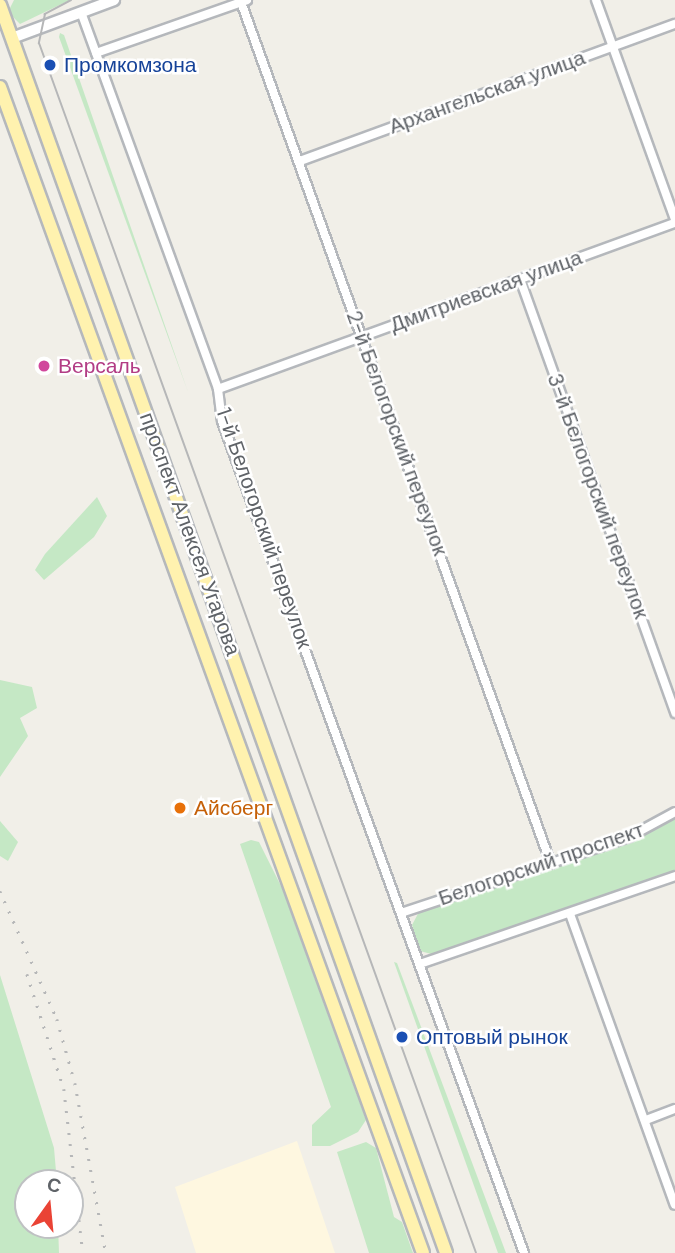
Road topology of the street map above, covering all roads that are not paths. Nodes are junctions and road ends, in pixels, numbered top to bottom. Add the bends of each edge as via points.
1 (114, 0) edge
2 (596, 0) edge
3 (244, 1) edge
4 (0, 5) edge
5 (81, 12) junction
6 (675, 24) edge
7 (6, 40) edge
8 (612, 46) junction
9 (96, 52) junction
10 (0, 87) edge
11 (300, 161) junction
12 (675, 221) edge
13 (520, 279) junction
14 (362, 336) junction
15 (218, 389) junction
16 (675, 713) edge
17 (675, 812) edge
18 (551, 864) junction
19 (675, 876) edge
20 (404, 912) junction
21 (570, 914) junction
22 (420, 964) junction
23 (378, 1064) junction
24 (358, 1071) junction
25 (675, 1109) edge
26 (646, 1120) junction
27 (675, 1205) edge
28 (423, 1253) edge
29 (446, 1253) edge
30 (524, 1253) edge

1 - 5 main road
2 - 8 street
3 - 9 street
3 - 11 street, 2-й Белогорский переулок
4 - 7 main road, проспект Алексея Угарова
5 - 7 main road
5 - 9 street, 1-й Белогорский переулок
6 - 8 street, Архангельская улица
7 - 23 main road, проспект Алексея Угарова
8 - 11 street, Архангельская улица
8 - 12 street
9 - 15 street, 1-й Белогорский переулок
10 - 24 main road, проспект Алексея Угарова
11 - 14 street, 2-й Белогорский переулок
12 - 13 street, Дмитриевская улица
13 - 14 street, Дмитриевская улица
13 - 16 street, 3-й Белогорский переулок
14 - 15 street, Дмитриевская улица
14 - 18 street, 2-й Белогорский переулок
15 - 20 street, 1-й Белогорский переулок via 222,421
17 - 18 street, Белогорский проспект
18 - 20 street, Белогорский проспект
19 - 21 street
20 - 22 street, 1-й Белогорский переулок
21 - 22 street
21 - 26 street
22 - 30 street, 1-й Белогорский переулок
23 - 24 main road
23 - 29 main road, проспект Алексея Угарова
24 - 28 main road, проспект Алексея Угарова
25 - 26 street
26 - 27 street

